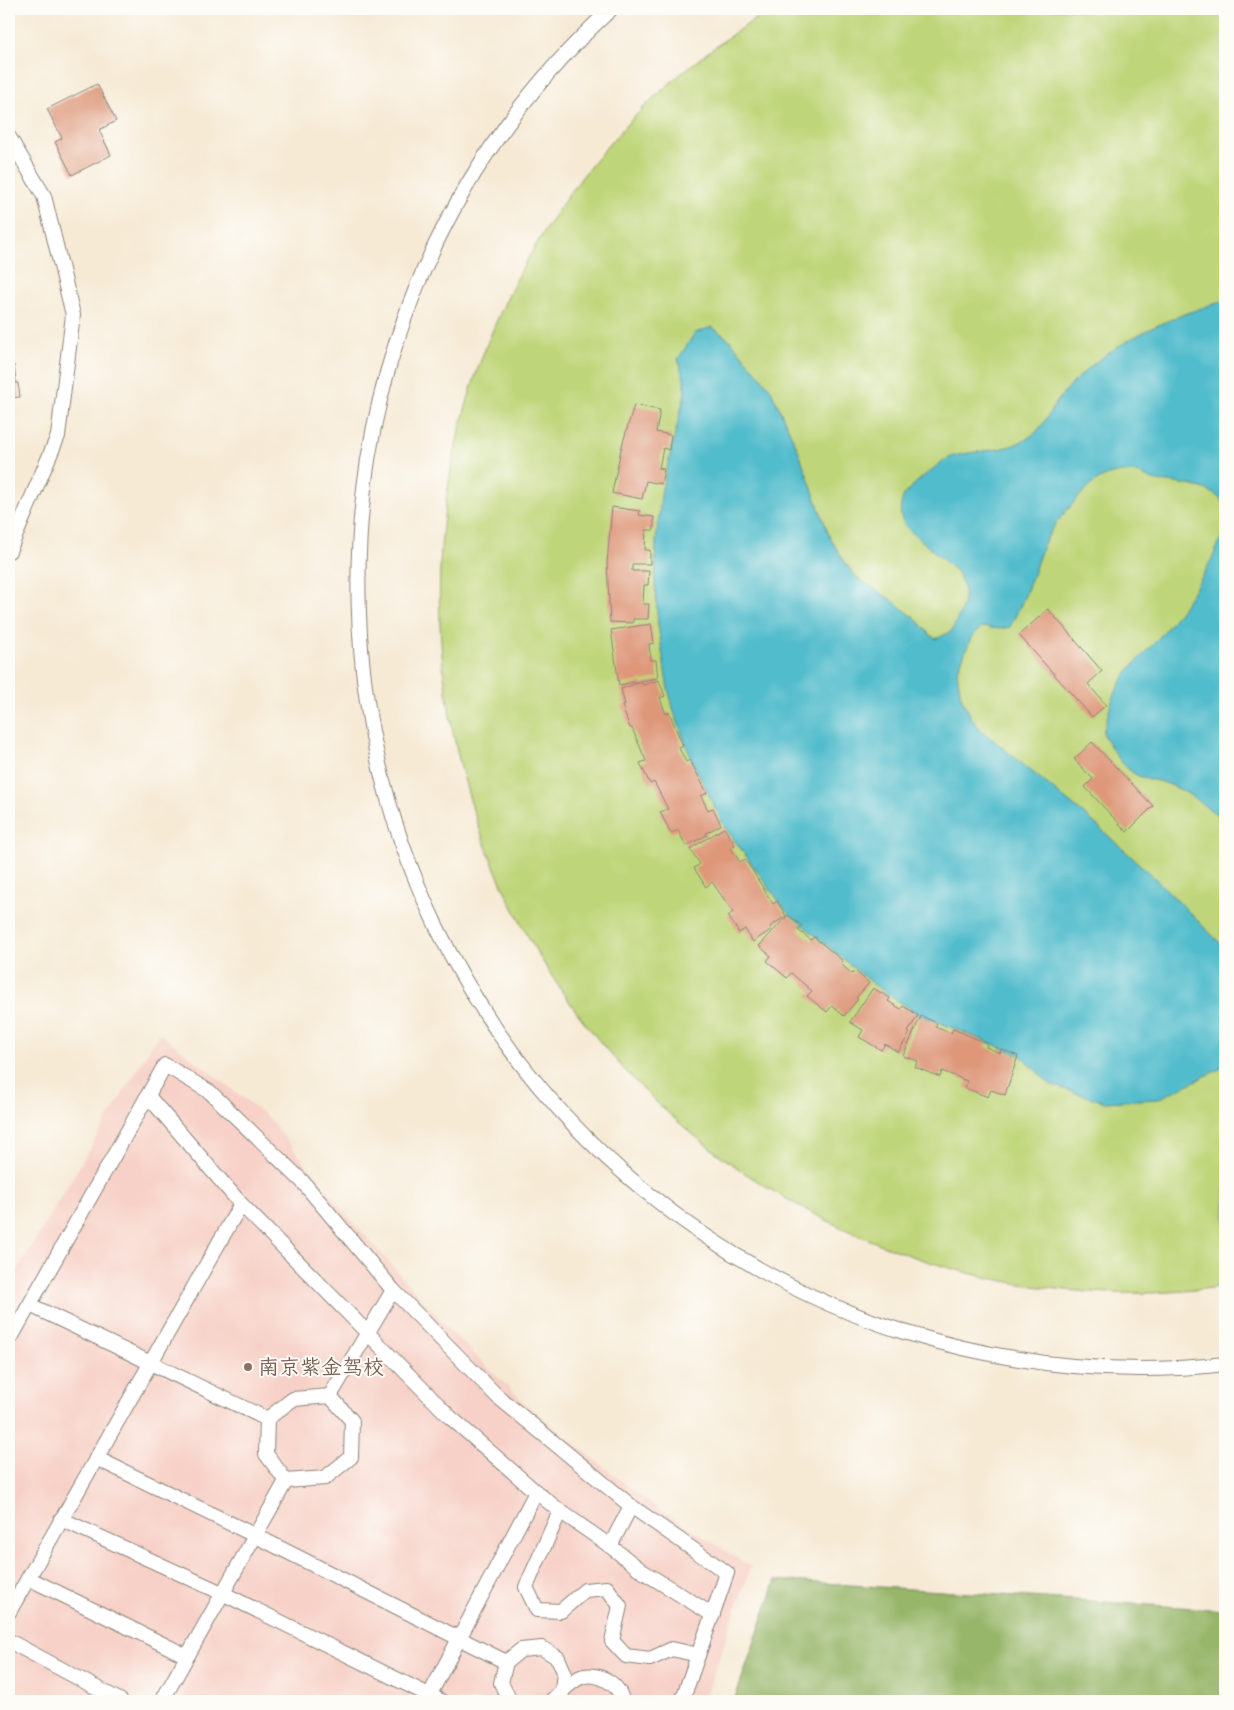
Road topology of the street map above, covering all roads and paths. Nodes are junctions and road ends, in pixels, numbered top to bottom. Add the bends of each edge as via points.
1 (611, 9) edge
2 (9, 137) edge
3 (9, 551) edge
4 (148, 1096) junction
5 (241, 1204) junction
6 (393, 1290) junction
7 (30, 1305) junction
8 (368, 1332) junction
9 (9, 1341) edge
10 (149, 1363) junction
11 (1225, 1364) edge
12 (330, 1396) junction
13 (267, 1419) junction
14 (96, 1458) junction
15 (286, 1481) junction
16 (536, 1492) junction
17 (631, 1506) junction
18 (560, 1511) junction
19 (62, 1519) junction
20 (254, 1535) junction
21 (610, 1546) junction
22 (28, 1578) junction
23 (222, 1593) junction
24 (9, 1612) edge
25 (713, 1615) junction
26 (459, 1638) junction
27 (9, 1642) edge
28 (698, 1655) junction
29 (187, 1656) junction
30 (506, 1662) junction
31 (562, 1696) edge
32 (435, 1698) edge
33 (121, 1701) edge
34 (162, 1701) edge
35 (510, 1701) edge
36 (551, 1701) edge
37 (622, 1701) edge
38 (682, 1701) edge

1 - 11 lane via 550,71 513,116 450,215 403,322 385,378 372,435 358,551 362,668 370,726 383,783 421,894 475,997 543,1092 582,1135 670,1212 769,1275 875,1323 987,1354 1044,1364 1102,1368 1160,1369
2 - 3 lane via 44,196 73,315 58,436
4 - 5 lane
4 - 6 lane via 165,1065 210,1092 302,1181
4 - 7 lane
5 - 8 lane
5 - 10 lane
6 - 8 lane
6 - 17 lane via 497,1396
7 - 9 lane
7 - 10 lane
8 - 12 lane
8 - 16 lane via 450,1417
10 - 13 lane
10 - 14 lane
12 - 13 lane via 293,1399
12 - 15 lane via 352,1421 351,1457 324,1478
13 - 15 lane via 266,1454
14 - 19 lane
14 - 20 lane
15 - 20 lane
16 - 18 lane
16 - 26 lane
17 - 21 lane
17 - 25 lane via 727,1573
18 - 21 lane
18 - 28 lane via 526,1587 537,1610 561,1611 585,1590 606,1588 620,1606 612,1641 626,1656 650,1659 672,1649
19 - 22 lane
19 - 23 lane
20 - 23 lane
20 - 26 lane
21 - 25 lane via 642,1572
22 - 24 lane
22 - 29 lane
23 - 29 lane
23 - 32 lane
25 - 28 lane
26 - 30 lane
26 - 32 lane
27 - 33 lane
28 - 38 lane
29 - 34 lane
30 - 31 lane via 521,1650 542,1648 558,1658 564,1672
30 - 35 lane via 501,1683
31 - 36 lane
31 - 37 lane via 580,1678 597,1676 612,1683

